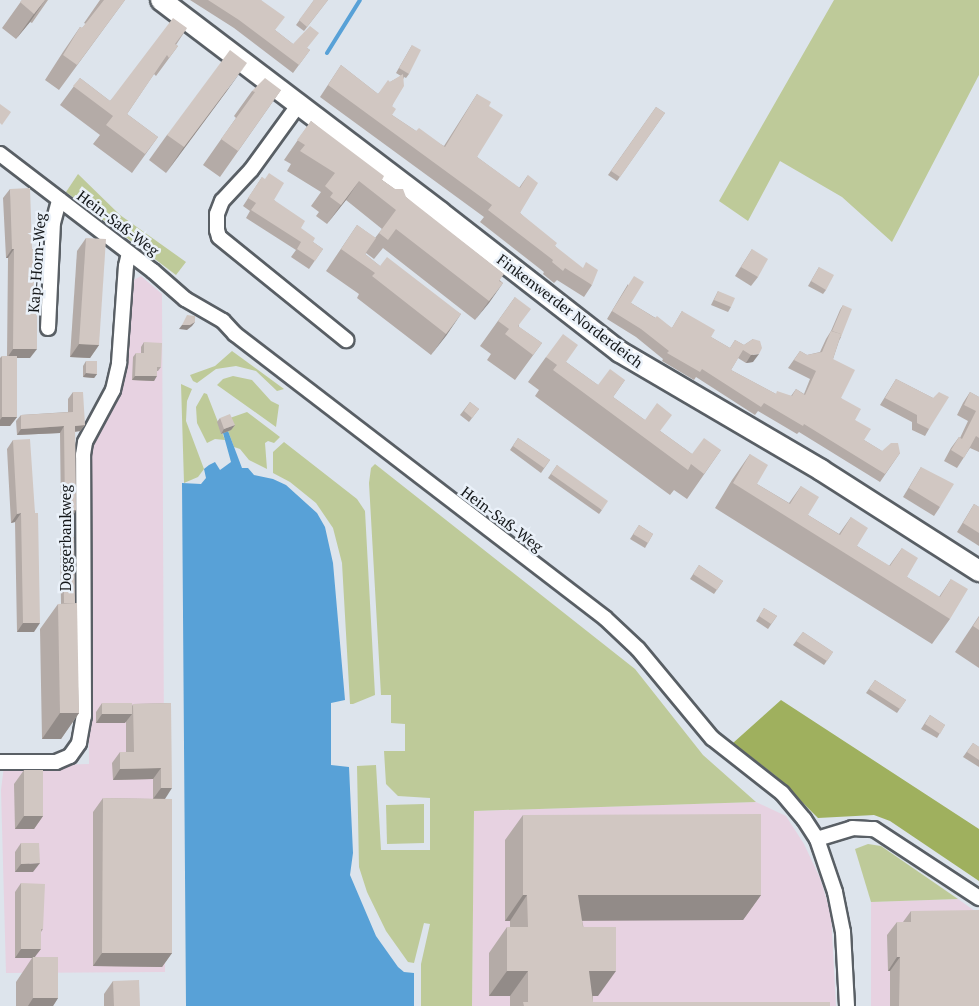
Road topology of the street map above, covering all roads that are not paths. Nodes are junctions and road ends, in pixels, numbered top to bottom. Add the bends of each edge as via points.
1 (160, 0) edge
2 (299, 104) junction
3 (0, 154) edge
4 (59, 200) junction
5 (129, 253) junction
6 (48, 328) dead end
7 (346, 340) dead end
8 (979, 571) edge
9 (0, 762) edge
10 (817, 839) junction
11 (979, 898) edge
12 (848, 1006) edge

1 - 2 street, Finkenwerder Norderdeich
2 - 7 street via 251,170 222,201 217,230 219,237
2 - 8 street, Finkenwerder Norderdeich via 620,352 821,470
3 - 4 street, Hein-Saß-Weg
4 - 5 street, Hein-Saß-Weg
4 - 6 street, Kap-Horn-Weg via 53,223
5 - 9 street, Doggerbankweg via 113,390 85,442 83,455 84,716 80,743 70,756 56,762
5 - 10 street, Hein-Saß-Weg via 188,301 224,321 235,334 605,618 654,667 718,744 789,801
10 - 11 street via 859,827 874,830
10 - 12 street, Hein-Saß-Weg via 842,925

